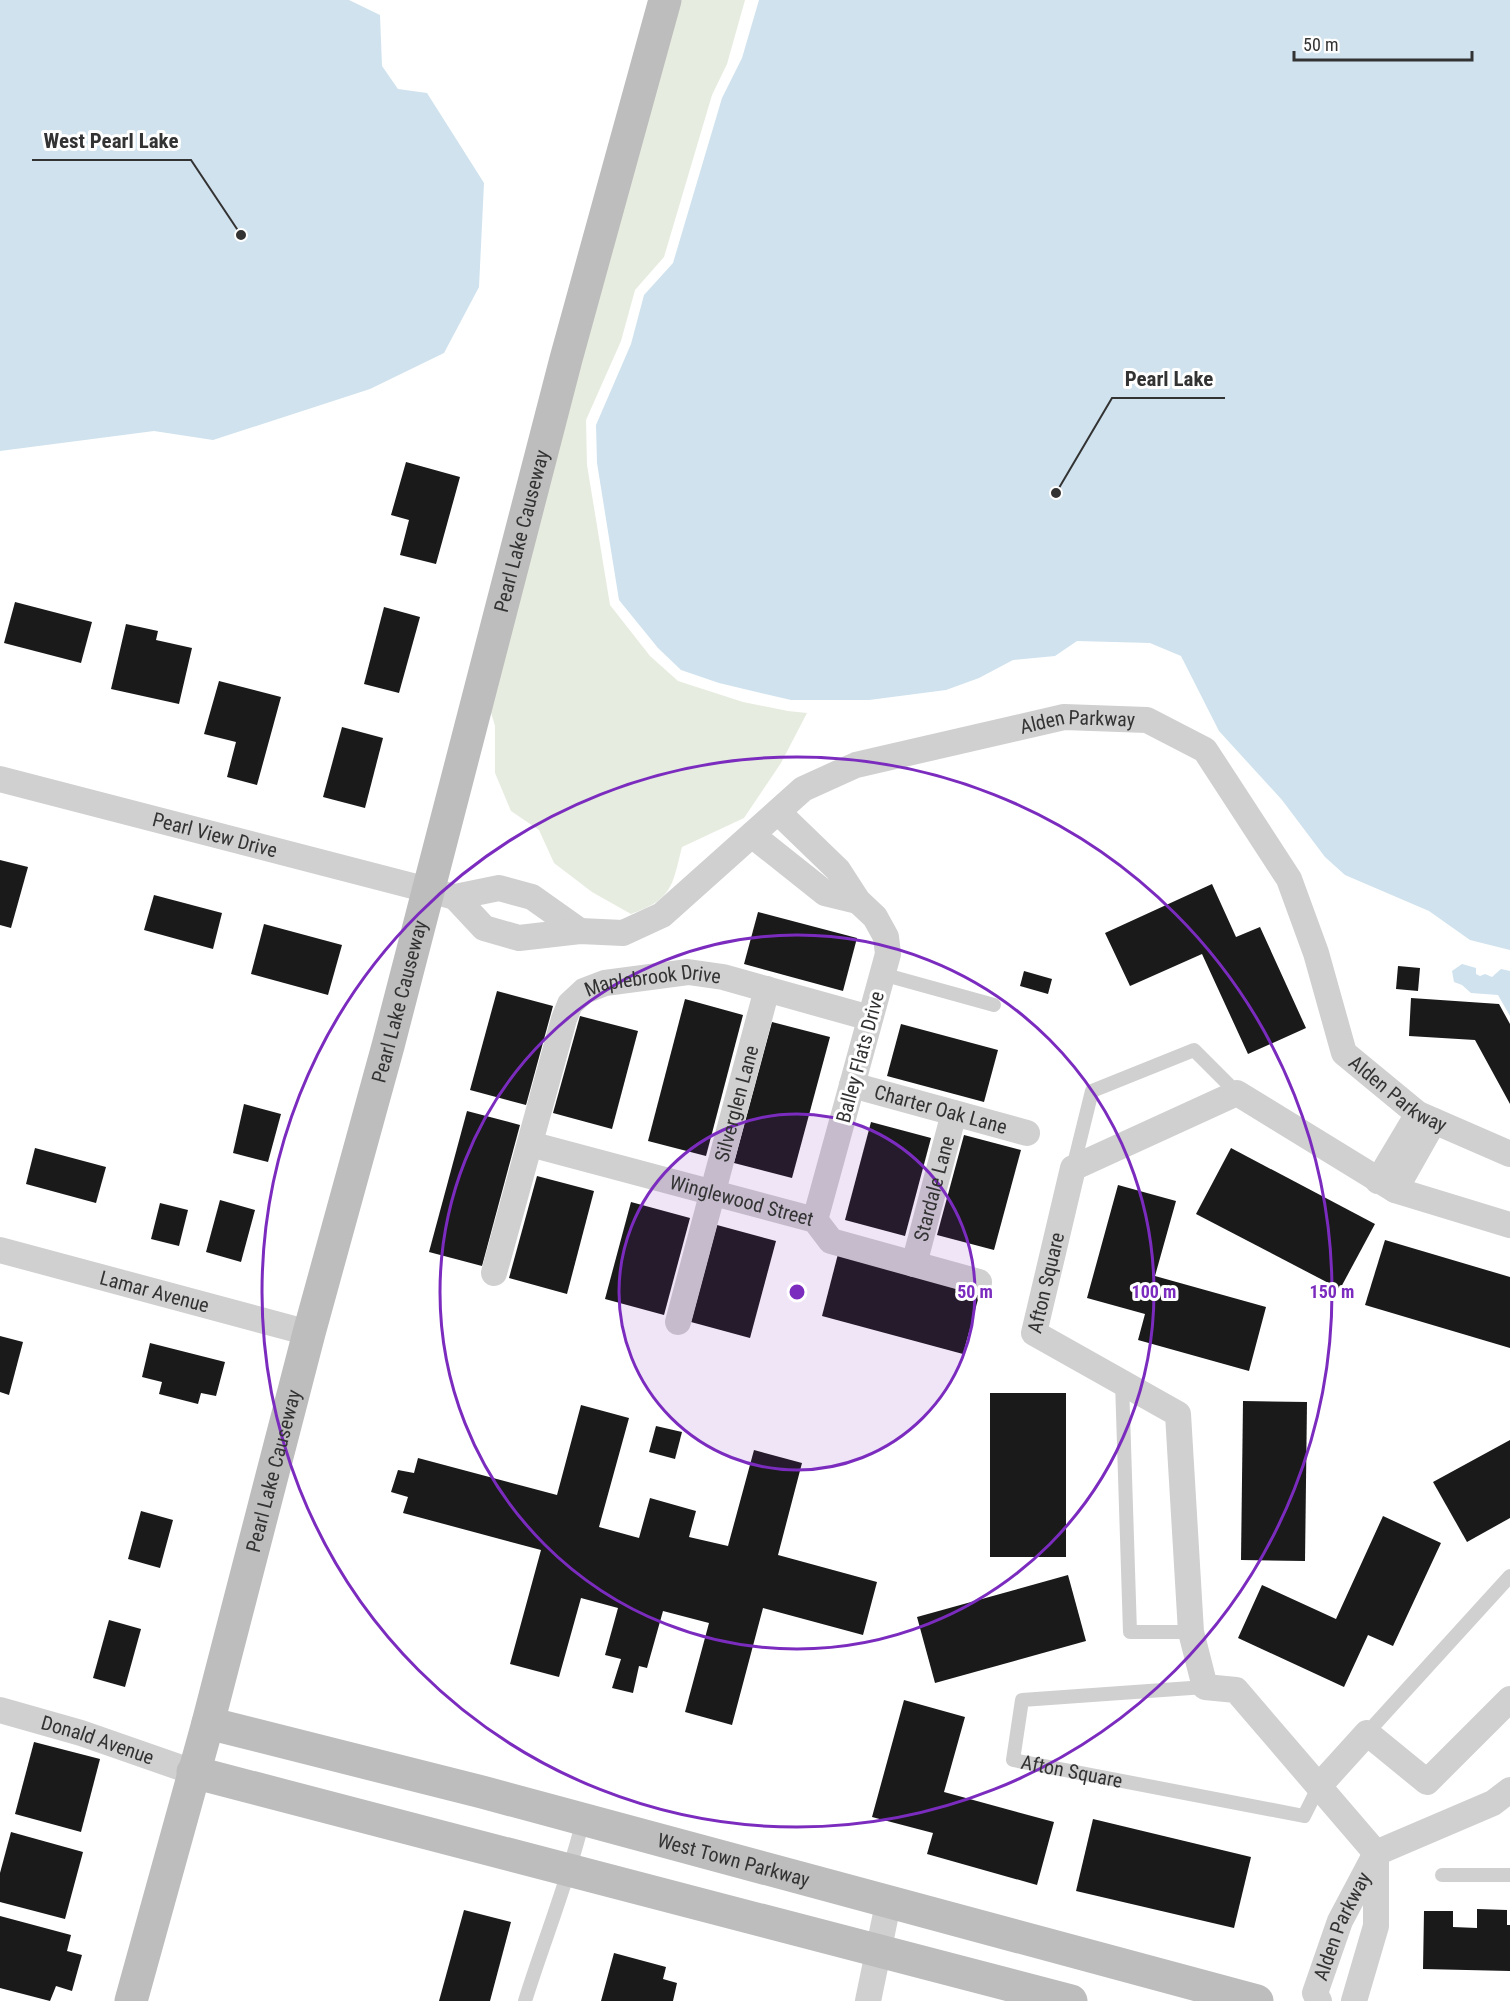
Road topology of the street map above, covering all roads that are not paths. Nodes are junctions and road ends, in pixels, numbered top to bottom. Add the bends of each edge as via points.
1 (665, 0) edge
2 (0, 779) edge
3 (778, 812) junction
4 (752, 835) junction
5 (442, 894) junction
6 (858, 901) junction
7 (580, 931) junction
8 (882, 974) junction
9 (767, 989) junction
10 (993, 1005) dead end
11 (870, 1018) junction
12 (852, 1085) junction
13 (1237, 1092) junction
14 (954, 1113) junction
15 (1426, 1118) junction
16 (1027, 1133) dead end
17 (530, 1143) junction
18 (1510, 1154) edge
19 (1073, 1168) junction
20 (1387, 1186) junction
21 (712, 1192) junction
22 (815, 1220) junction
23 (1510, 1225) edge
24 (0, 1250) edge
25 (914, 1264) junction
26 (494, 1273) dead end
27 (979, 1282) dead end
28 (678, 1322) dead end
29 (309, 1333) junction
30 (1122, 1382) junction
31 (1510, 1576) edge
32 (1191, 1632) junction
33 (1205, 1687) junction
34 (1510, 1699) edge
35 (0, 1710) edge
36 (208, 1723) junction
37 (1367, 1733) junction
38 (194, 1772) junction
39 (1319, 1786) junction
40 (1504, 1799) edge
41 (583, 1820) junction
42 (1376, 1852) junction
43 (570, 1871) junction
44 (1442, 1875) dead end
45 (1510, 1875) edge
46 (888, 1904) junction
47 (879, 1952) junction
48 (131, 2001) edge
49 (525, 2001) edge
50 (867, 2001) edge
51 (1071, 2001) edge
52 (1257, 2001) edge
53 (1319, 2001) edge
54 (1354, 2001) edge

1 - 5 street, Pearl Lake Causeway via 566,359
2 - 5 street, Pearl View Drive
3 - 4 street, Alden Parkway
3 - 6 street, Balley Flats Drive via 838,870
3 - 15 street, Alden Parkway via 804,789 856,765 1064,717 1147,720 1205,750 1289,879 1316,953 1344,1053
4 - 6 street via 825,893
4 - 7 street, Alden Parkway via 662,915 623,933
5 - 7 street via 499,888 532,897
5 - 7 street, Alden Parkway via 484,928 519,938
5 - 29 street, Pearl Lake Causeway
6 - 8 street, Balley Flats Drive via 875,917 886,937 888,954
8 - 10 lane
8 - 11 street, Balley Flats Drive
9 - 11 street, Maplebrook Drive
9 - 17 street, Maplebrook Drive via 688,972 605,983 584,991 570,1004 564,1019
9 - 21 street, Silverglen Lane
11 - 12 street, Balley Flats Drive
12 - 14 street, Charter Oak Lane
12 - 22 street, Balley Flats Drive
13 - 19 street
13 - 19 lane, Afton Square via 1194,1050 1092,1091
13 - 20 street, Afton Square
14 - 16 street, Charter Oak Lane
14 - 25 street, Stardale Lane
15 - 18 street, Alden Parkway
15 - 20 street
17 - 21 street, Winglewood Street
17 - 26 street, Maplebrook Drive
19 - 30 street, Afton Square via 1035,1333
20 - 23 street, Afton Square
21 - 22 street, Winglewood Street
21 - 28 street, Silverglen Lane
22 - 25 street, Winglewood Street via 831,1241
24 - 29 street, Lamar Avenue
25 - 27 street, Winglewood Street
29 - 36 street, Pearl Lake Causeway
30 - 32 street, Afton Square via 1178,1414
30 - 32 lane via 1130,1632
31 - 37 lane, Afton Square
32 - 33 street, Afton Square
33 - 39 street, Afton Square via 1236,1690
33 - 39 lane, Afton Square via 1022,1700 1012,1760 1304,1816
34 - 37 street via 1427,1782
35 - 38 street, Donald Avenue
36 - 38 street, Pearl Lake Causeway
36 - 41 street, West Town Parkway
37 - 39 street, Afton Square
38 - 43 street
38 - 48 street, Pearl Lake Causeway
39 - 42 street, Afton Square
40 - 42 street, Alden Parkway
41 - 43 lane
41 - 46 street, West Town Parkway
42 - 53 street, Alden Parkway via 1340,1921 1315,1993
42 - 54 street, Alden Parkway via 1376,1926
43 - 47 street
43 - 49 lane
44 - 45 lane
46 - 47 street
46 - 52 street, West Town Parkway
47 - 50 street
47 - 51 street

